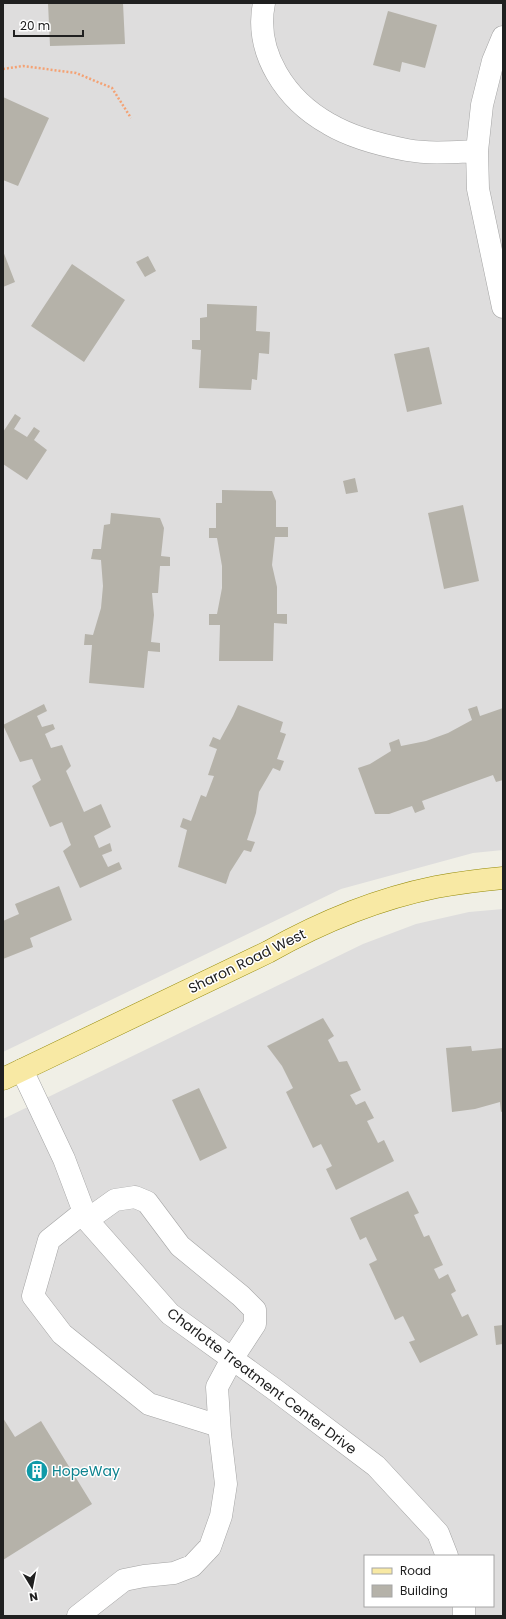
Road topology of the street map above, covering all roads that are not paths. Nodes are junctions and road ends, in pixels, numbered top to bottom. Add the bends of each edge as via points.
1 (264, 3) edge
2 (503, 37) edge
3 (477, 151) junction
4 (503, 307) edge
5 (503, 878) edge
6 (12, 1075) edge
7 (86, 1216) junction
8 (232, 1359) junction
9 (219, 1426) junction
10 (447, 1555) edge
11 (78, 1616) edge

1 - 3 street via 263,34 269,60 291,94 302,105 342,130 407,150 442,153
2 - 3 street via 493,61 482,105
3 - 4 street via 478,189
5 - 6 main road, Sharon Road West via 435,887 349,912
6 - 7 street, Charlotte Treatment Center Drive via 64,1159
7 - 8 street, Charlotte Treatment Center Drive via 170,1314
7 - 8 street via 115,1200 135,1197 147,1202 180,1246 242,1296 255,1310 255,1324
7 - 9 street via 49,1240 33,1296 62,1334 149,1404
8 - 9 street via 217,1387
8 - 10 street, Charlotte Treatment Center Drive via 376,1466 438,1533
9 - 11 street via 226,1484 221,1516 210,1547 192,1566 174,1573 124,1580

